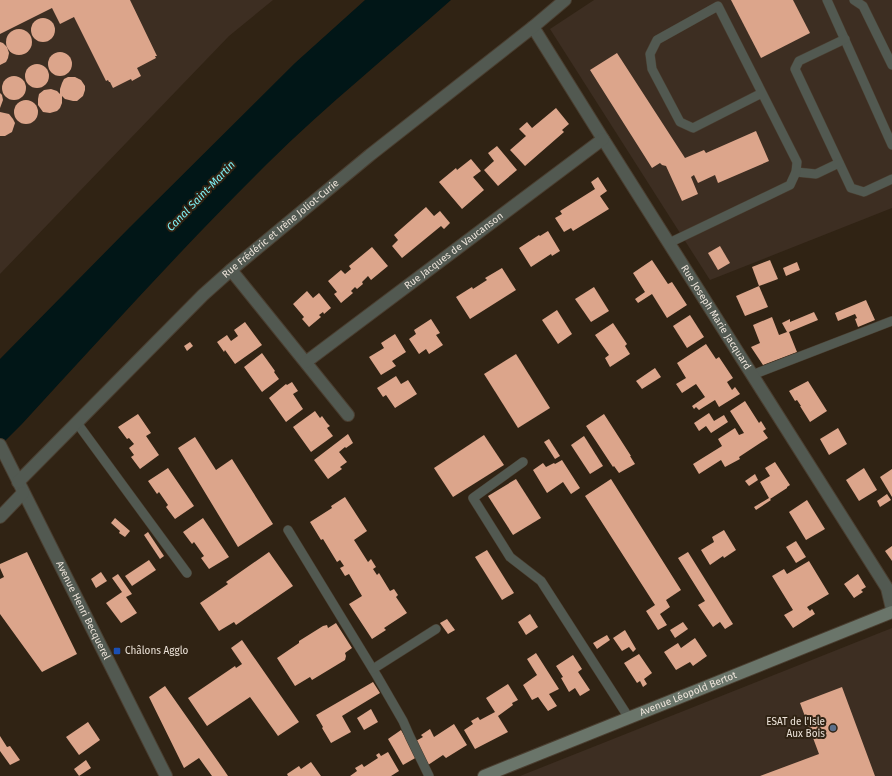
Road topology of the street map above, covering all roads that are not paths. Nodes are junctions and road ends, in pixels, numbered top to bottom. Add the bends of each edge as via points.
1 (565, 0) edge
2 (827, 0) edge
3 (854, 0) edge
4 (717, 3) edge
5 (533, 27) junction
6 (845, 39) junction
7 (892, 65) edge
8 (762, 93) junction
9 (603, 139) junction
10 (892, 145) edge
11 (839, 163) junction
12 (796, 172) junction
13 (892, 179) edge
14 (669, 243) junction
15 (231, 270) junction
16 (892, 321) edge
17 (306, 362) junction
18 (752, 375) junction
19 (348, 415) dead end
20 (77, 423) junction
21 (0, 446) edge
22 (523, 462) dead end
23 (21, 488) junction
24 (0, 517) edge
25 (288, 530) dead end
26 (187, 573) dead end
27 (892, 611) edge
28 (436, 629) dead end
29 (373, 669) junction
30 (629, 718) junction
31 (166, 776) edge
32 (429, 776) edge
33 (484, 776) edge

1 - 5 street, Rue Frédéric et Irène Joliot-Curie
2 - 6 lane
3 - 7 lane via 863,6
4 - 8 lane
4 - 8 lane via 657,40 650,54 652,69 680,122 693,128
5 - 9 street, Rue Joseph Marie Jacquard
5 - 15 street, Rue Frédéric et Irène Joliot-Curie via 370,155
6 - 10 lane
6 - 11 lane via 798,61 795,69
8 - 12 lane via 797,162
9 - 14 street, Rue Joseph Marie Jacquard
9 - 17 street, Rue Jacques de Vaucanson
11 - 12 lane via 816,174
11 - 13 lane via 851,188 864,192
12 - 14 lane via 790,185
14 - 18 street, Rue Joseph Marie Jacquard
15 - 17 street
15 - 20 street, Rue Frédéric et Irène Joliot-Curie
16 - 18 lane
17 - 19 street
18 - 27 street, Rue Joseph Marie Jacquard via 887,588
20 - 23 street, Rue Frédéric et Irène Joliot-Curie
20 - 26 lane
21 - 23 street, Avenue Henri Becquerel
22 - 30 lane via 473,498 510,557 541,581
23 - 24 street, Rue Frédéric et Irène Joliot-Curie
23 - 31 street, Avenue Henri Becquerel
25 - 29 lane
27 - 30 street, Avenue Léopold Bertot
28 - 29 lane
29 - 32 lane via 403,721
30 - 33 street, Avenue Léopold Bertot

